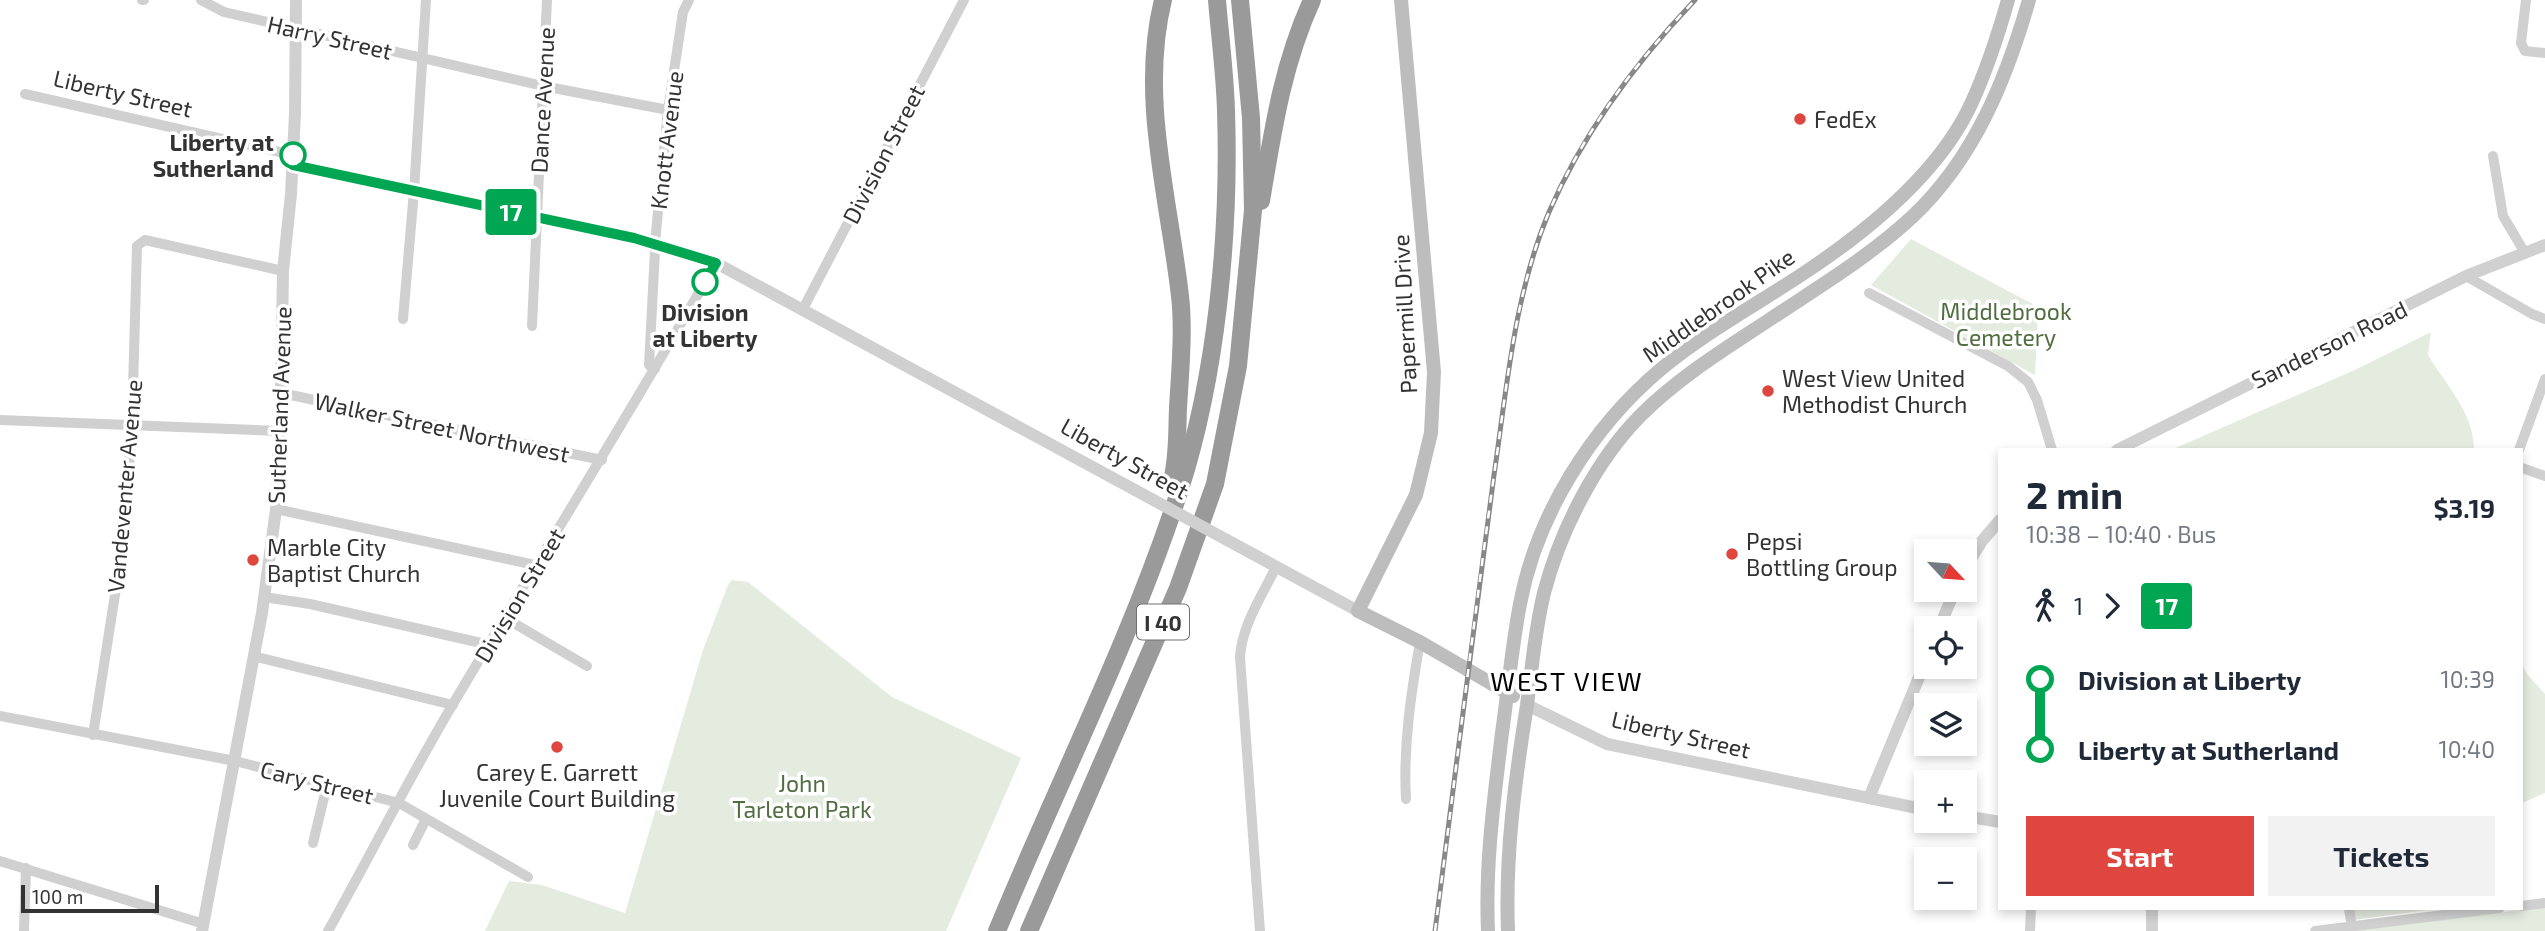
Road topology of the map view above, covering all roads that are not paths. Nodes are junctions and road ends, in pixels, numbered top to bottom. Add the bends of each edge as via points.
1 (201, 0) edge
2 (296, 0) edge
3 (426, 0) edge
4 (547, 0) edge
5 (689, 0) edge
6 (964, 0) edge
7 (1163, 0) edge
8 (1216, 0) edge
9 (1240, 0) edge
10 (1312, 0) edge
11 (1401, 0) edge
12 (2008, 0) edge
13 (2029, 0) edge
14 (2526, 0) edge
15 (294, 28) junction
16 (2545, 53) edge
17 (421, 58) junction
18 (543, 86) junction
19 (25, 94) dead end
20 (668, 110) junction
21 (2493, 156) dead end
22 (293, 160) junction
23 (414, 191) junction
24 (536, 217) junction
25 (655, 244) junction
26 (2545, 245) edge
27 (2525, 253) junction
28 (716, 263) junction
29 (282, 271) junction
30 (2466, 276) junction
31 (1869, 293) dead end
32 (1245, 298) junction
33 (803, 309) junction
34 (403, 319) dead end
35 (2545, 319) edge
36 (532, 326) dead end
37 (652, 367) junction
38 (2545, 380) edge
39 (281, 393) junction
40 (0, 420) edge
41 (132, 425) junction
42 (279, 430) junction
43 (2051, 448) edge
44 (2121, 448) edge
45 (2520, 448) edge
46 (602, 460) junction
47 (2523, 468) edge
48 (2545, 477) edge
49 (276, 509) junction
50 (1998, 522) edge
51 (1978, 547) edge
52 (536, 565) junction
53 (1276, 567) junction
54 (1145, 586) junction
55 (264, 597) junction
56 (1359, 611) junction
57 (505, 618) junction
58 (1420, 642) junction
59 (490, 645) junction
60 (253, 656) junction
61 (587, 666) dead end
62 (1918, 679) edge
63 (1508, 693) junction
64 (453, 705) junction
65 (1527, 705) junction
66 (0, 716) edge
67 (93, 735) junction
68 (235, 761) junction
69 (327, 785) junction
70 (1869, 798) junction
71 (1406, 799) dead end
72 (399, 803) junction
73 (1914, 807) edge
74 (426, 819) junction
75 (1977, 819) edge
76 (1998, 822) edge
77 (313, 843) dead end
78 (412, 845) dead end
79 (0, 861) edge
80 (26, 868) junction
81 (528, 877) dead end
82 (2545, 903) edge
83 (2523, 906) edge
84 (2031, 910) edge
85 (2152, 910) edge
86 (2348, 910) edge
87 (2484, 910) edge
88 (203, 927) edge
89 (2352, 927) junction
90 (24, 931) edge
91 (328, 931) edge
92 (997, 931) edge
93 (1029, 931) edge
94 (1260, 931) edge
95 (1488, 931) edge
96 (1508, 931) edge
97 (2030, 931) edge
98 (2152, 931) edge
99 (2315, 931) edge

1 - 15 street, Harry Street via 224,12
2 - 15 street, Sutherland Avenue
3 - 17 street
4 - 18 street, Dance Avenue
5 - 20 street, Knott Avenue via 683,12
6 - 33 street, Division Street
7 - 54 highway via 1154,44 1157,124 1181,300 1179,397 1175,465
8 - 54 highway, I 40 via 1226,109 1219,303 1202,402 1180,490
9 - 32 highway, I 40 via 1251,118 1253,210
10 - 32 highway via 1295,37 1280,93
11 - 56 main road, Papermill Drive via 1434,372 1431,433 1416,495
12 - 63 main road, Middlebrook Pike via 1971,104 1943,149 1899,202 1802,275 1662,369 1590,446 1560,496 1531,564
13 - 65 main road, Middlebrook Pike via 2013,56 1988,113 1948,176 1913,216 1674,385 1639,416 1611,450 1575,509 1556,555 1544,593
14 - 16 street via 2521,43 2525,51
15 - 17 street, Harry Street
15 - 22 street, Sutherland Avenue
17 - 18 street, Harry Street
17 - 23 street
18 - 20 street, Harry Street
18 - 24 street, Dance Avenue
19 - 22 street, Liberty Street
20 - 25 street, Knott Avenue
21 - 27 street via 2503,216
22 - 23 street, Liberty Street
22 - 29 street, Sutherland Avenue
23 - 24 street, Liberty Street
23 - 34 street
24 - 25 street, Liberty Street
24 - 36 street, Dance Avenue
25 - 28 street, Liberty Street
25 - 37 street, Knott Avenue
26 - 27 street, Sanderson Road
27 - 30 street, Sanderson Road
28 - 33 street, Liberty Street
28 - 37 street, Division Street
29 - 39 street, Sutherland Avenue
29 - 41 street, Vandeventer Avenue via 145,240 137,246
30 - 35 street
30 - 44 street, Sanderson Road
31 - 43 street via 2008,366 2028,382
32 - 93 highway, I 40 via 1238,366 1215,484 1178,588
33 - 53 street, Liberty Street, bridge
37 - 46 street, Division Street
38 - 45 street
39 - 42 street, Sutherland Avenue
39 - 46 street, Walker Street Northwest
40 - 41 street
41 - 42 street
41 - 67 street, Vandeventer Avenue via 124,537
42 - 49 street, Sutherland Avenue
46 - 52 street, Division Street
47 - 48 street
49 - 52 street
49 - 55 street, Sutherland Avenue
50 - 51 street
52 - 57 street, Division Street
53 - 56 street, Liberty Street
53 - 94 street via 1245,628 1240,657
54 - 92 highway, I 40
55 - 59 street
55 - 60 street, Sutherland Avenue
56 - 58 main road, Liberty Street
57 - 59 street, Division Street
57 - 61 street
58 - 63 main road, Liberty Street
58 - 71 street via 1408,733
59 - 64 street, Division Street
60 - 64 street
60 - 68 street, Sutherland Avenue
62 - 70 street
63 - 65 main road, Liberty Street
63 - 95 main road, Middlebrook Pike via 1488,842
64 - 72 street, Division Street
65 - 70 street, Liberty Street via 1607,744
65 - 96 main road, Middlebrook Pike via 1509,843
66 - 67 street, Cary Street
67 - 68 street, Cary Street
68 - 69 street, Cary Street
68 - 88 street, Sutherland Avenue
69 - 72 street, Cary Street
69 - 77 street
70 - 73 street, Liberty Street
72 - 74 street, Cary Street
72 - 91 street, Division Street
74 - 78 street
74 - 81 street, Cary Street
75 - 76 street
79 - 80 street
80 - 88 street
80 - 90 street
82 - 83 street
84 - 97 street
85 - 98 street
86 - 89 street
87 - 89 street
89 - 99 street

